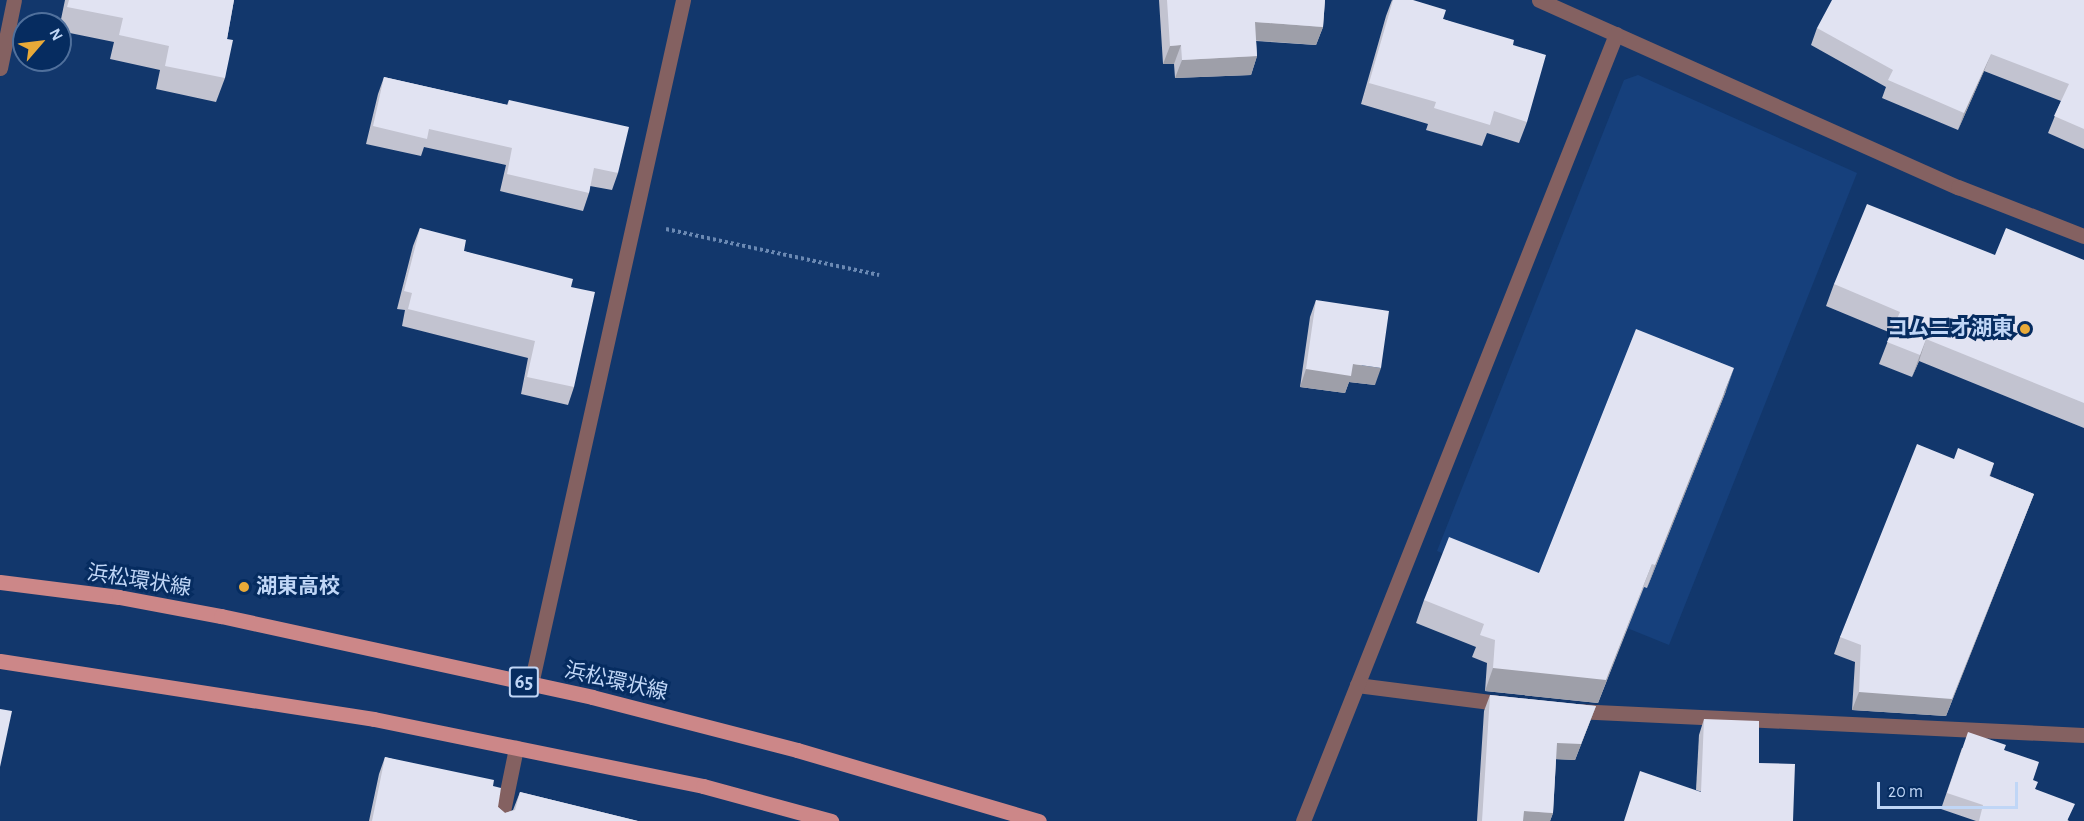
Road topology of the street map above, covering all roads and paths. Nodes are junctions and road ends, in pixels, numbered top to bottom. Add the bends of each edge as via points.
1 (14, 0) edge
2 (683, 0) edge
3 (1539, 0) edge
4 (1616, 34) junction
5 (0, 68) edge
6 (634, 222) junction
7 (2084, 236) edge
8 (879, 275) dead end
9 (0, 582) edge
10 (0, 661) edge
11 (531, 684) junction
12 (1357, 685) junction
13 (1520, 705) edge
14 (1554, 710) edge
15 (2084, 735) edge
16 (516, 748) junction
17 (501, 821) edge
18 (831, 821) edge
19 (1039, 821) edge
20 (1303, 821) edge

1 - 5 street
2 - 6 street
3 - 4 street
4 - 7 street via 1958,187
4 - 12 street
6 - 8 path
6 - 11 street
9 - 11 main road, 浜松環状線 / 65 via 119,597 221,616
10 - 16 main road via 374,719
11 - 19 main road, 浜松環状線 / 65 via 786,747
12 - 13 street
12 - 20 street
14 - 15 street
16 - 17 street
16 - 18 main road via 703,786

